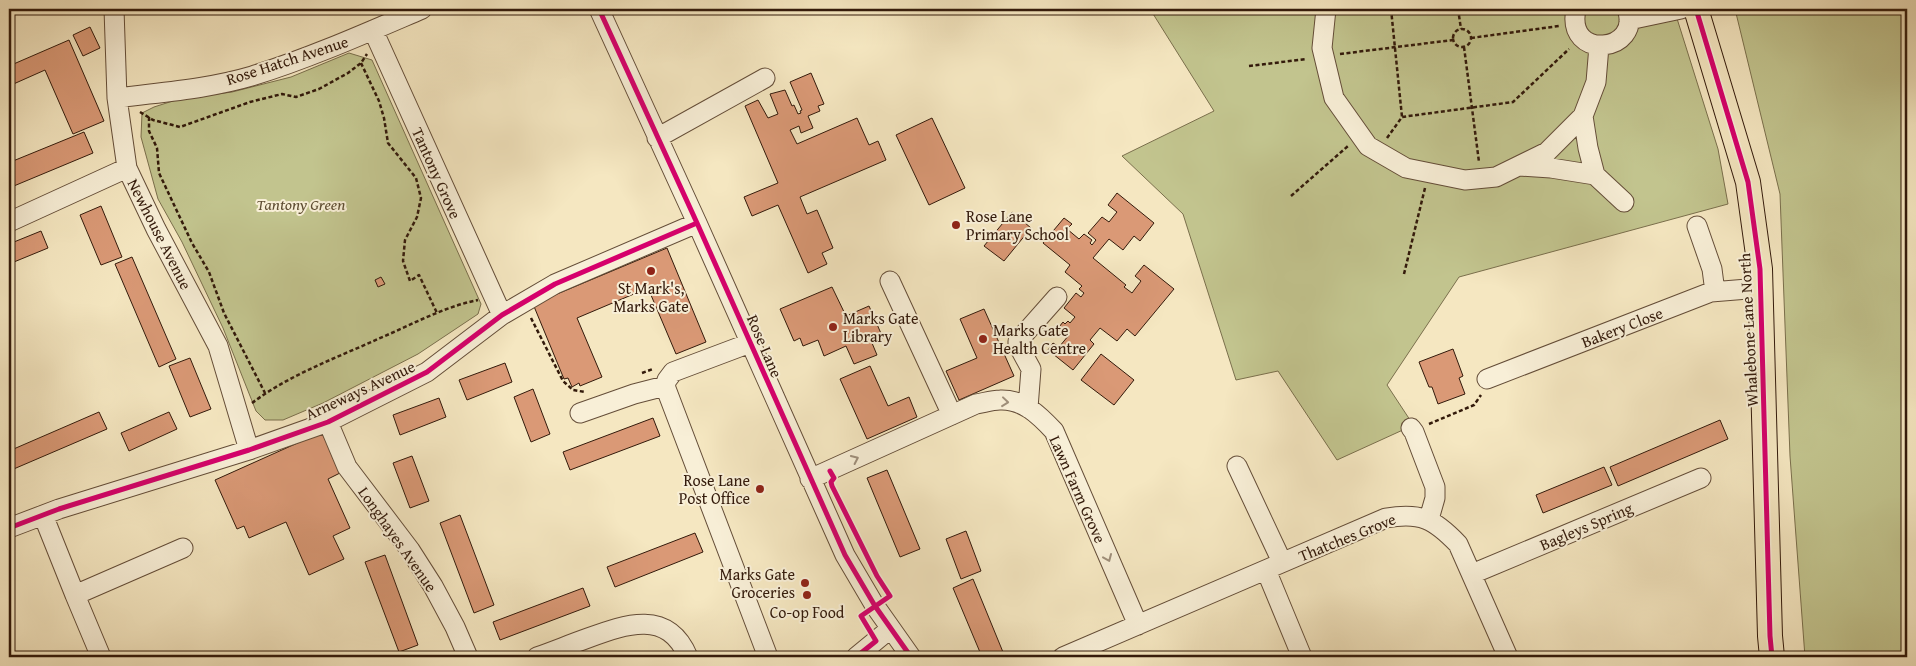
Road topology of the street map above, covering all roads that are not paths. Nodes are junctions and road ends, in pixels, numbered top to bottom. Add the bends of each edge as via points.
1 (114, 9) edge
2 (422, 9) edge
3 (598, 9) edge
4 (1326, 9) edge
5 (1681, 9) edge
6 (1696, 9) edge
7 (1628, 14) edge
8 (1577, 23) edge
9 (375, 34) junction
10 (1599, 46) junction
11 (765, 78) dead end
12 (117, 98) junction
13 (1583, 116) junction
14 (657, 138) junction
15 (1519, 166) junction
16 (127, 168) junction
17 (1595, 175) junction
18 (1624, 202) dead end
19 (9, 222) edge
20 (697, 223) junction
21 (1697, 226) dead end
22 (890, 281) dead end
23 (1760, 288) junction
24 (1715, 292) junction
25 (1056, 298) dead end
26 (502, 315) junction
27 (750, 343) junction
28 (1485, 385) road end
29 (665, 386) junction
30 (1028, 408) junction
31 (580, 413) dead end
32 (952, 415) junction
33 (328, 422) junction
34 (1412, 430) road end
35 (249, 450) junction
36 (1237, 466) dead end
37 (1701, 478) dead end
38 (810, 479) junction
39 (43, 515) junction
40 (1429, 519) junction
41 (9, 528) edge
42 (183, 548) dead end
43 (1274, 566) junction
44 (1472, 574) junction
45 (75, 595) junction
46 (1138, 625) junction
47 (890, 629) junction
48 (101, 657) edge
49 (468, 657) edge
50 (538, 657) edge
51 (688, 657) edge
52 (768, 657) edge
53 (856, 657) edge
54 (911, 657) edge
55 (1063, 657) edge
56 (1302, 657) edge
57 (1508, 657) edge
58 (1772, 657) edge

1 - 12 street, Newhouse Avenue
2 - 9 street, Rose Hatch Avenue
3 - 14 street, Rose Lane
4 - 15 street via 1322,48 1334,98 1368,146 1406,168 1465,180 1496,177
5 - 7 street
6 - 23 main road, Whalebone Lane North via 1748,182
7 - 10 street via 1625,33 1619,40
8 - 10 street via 1590,44
9 - 12 street, Rose Hatch Avenue via 251,76
9 - 26 street, Tantony Grove
10 - 13 street via 1596,82
11 - 14 street
12 - 16 street, Newhouse Avenue
13 - 15 street via 1547,152
13 - 17 street
14 - 20 street, Rose Lane
15 - 17 street
16 - 19 street
16 - 35 street, Newhouse Avenue via 218,346
17 - 18 street
20 - 26 street, Arneways Avenue via 555,284
20 - 27 street, Rose Lane
21 - 24 street via 1712,268
22 - 32 street
23 - 24 street, Bakery Close
23 - 58 main road, Whalebone Lane North
24 - 28 street, Bakery Close
25 - 30 street via 1018,341 1031,370
26 - 33 street, Arneways Avenue via 427,372
27 - 29 street via 673,372
27 - 38 street, Rose Lane
29 - 31 street
29 - 52 street
32 -> 30 street, Lawn Farm Grove via 976,404 1000,400
30 -> 46 street, Lawn Farm Grove via 1040,415 1054,431
38 -> 32 street, Lawn Farm Grove
33 - 35 street, Arneways Avenue
33 - 49 street, Longhayes Avenue via 347,467 433,586
34 - 40 street via 1434,487 1435,498
35 - 39 street, Arneways Avenue
36 - 43 street, Thatches Grove
37 - 44 street, Bagleys Spring
38 - 47 street, Rose Lane via 845,555
39 - 41 street, Arneways Avenue
39 - 45 street
40 - 43 street, Thatches Grove via 1403,515 1386,518
40 - 44 street, Thatches Grove via 1458,544
42 - 45 street
43 - 46 street, Thatches Grove
43 - 56 street
44 - 57 street, Thatches Grove
45 - 48 street
46 - 55 street, Thatches Grove
47 - 53 street
47 - 54 street, Rose Lane
50 - 51 street via 636,623 671,633

